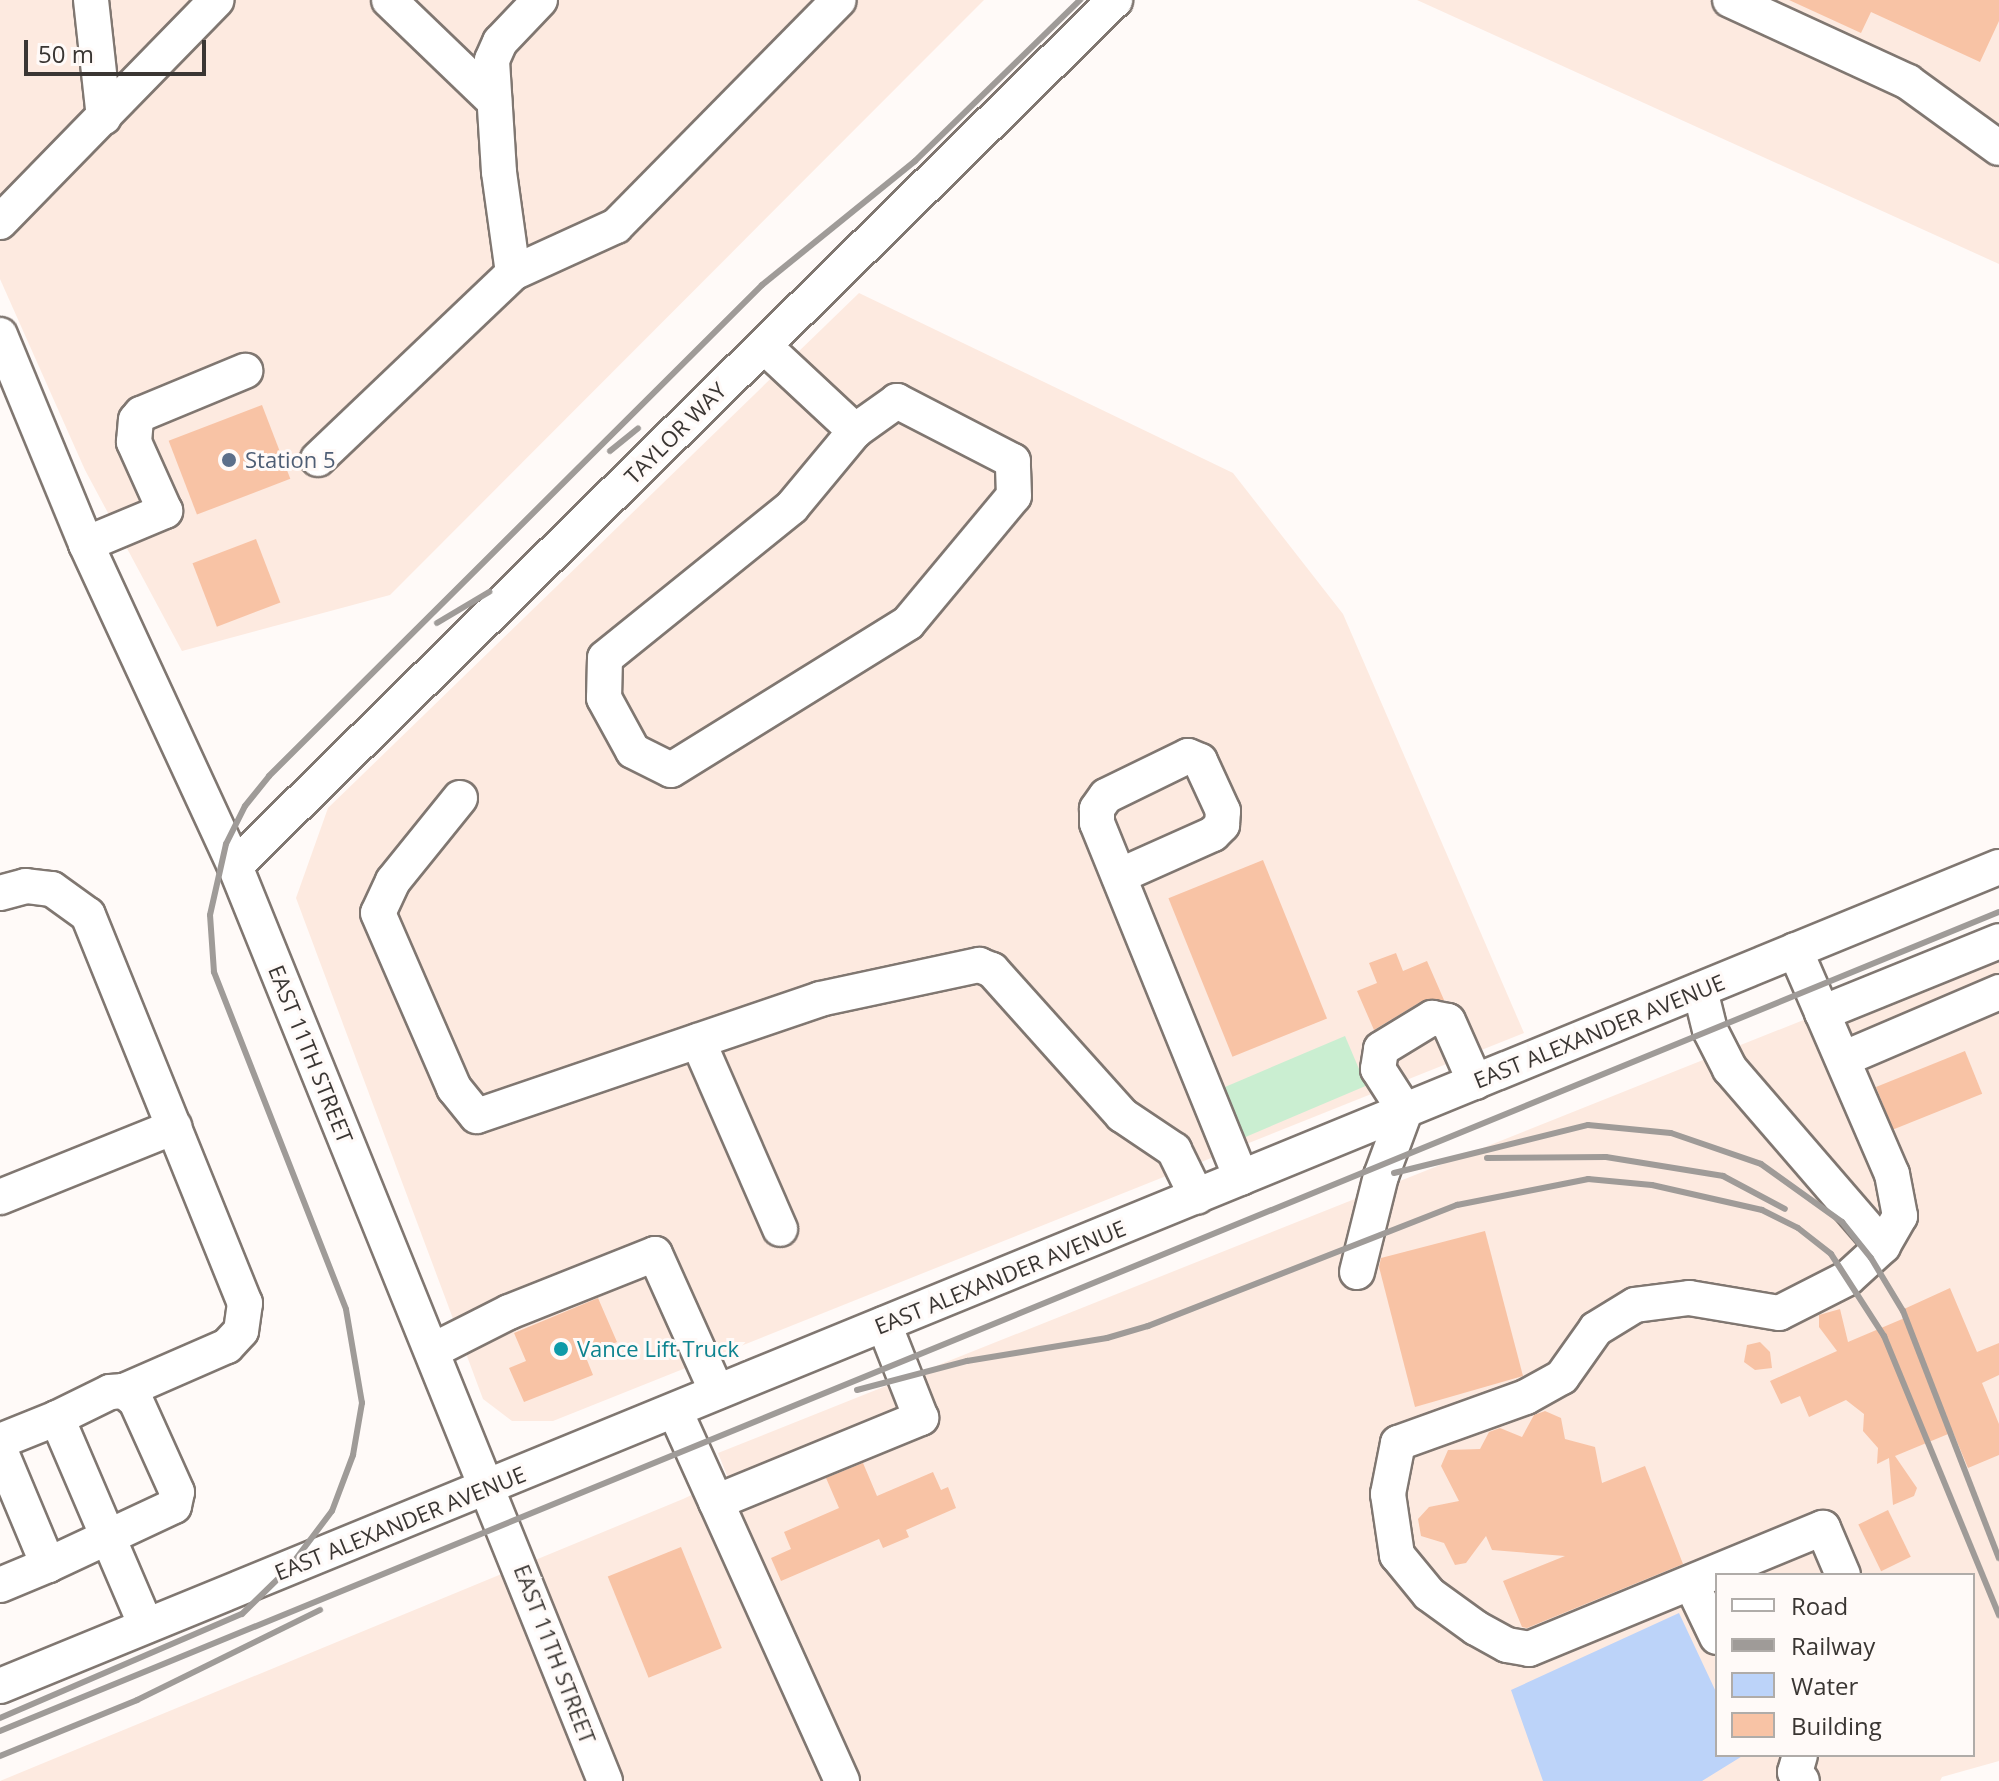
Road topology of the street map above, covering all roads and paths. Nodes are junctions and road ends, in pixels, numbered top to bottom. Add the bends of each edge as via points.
1 (91, 0) edge
2 (217, 0) edge
3 (389, 0) edge
4 (540, 0) edge
5 (839, 0) edge
6 (1115, 0) edge
7 (1730, 0) edge
8 (494, 101) junction
9 (104, 117) junction
10 (1999, 148) edge
11 (0, 222) edge
12 (513, 273) junction
13 (0, 335) edge
14 (764, 346) junction
15 (245, 371) dead end
16 (855, 431) junction
17 (318, 459) dead end
18 (86, 544) junction
19 (460, 798) dead end
20 (235, 866) junction
21 (1999, 867) edge
22 (1119, 876) dead end
23 (0, 893) edge
24 (1999, 941) edge
25 (1795, 950) junction
26 (1700, 990) junction
27 (1999, 992) edge
28 (1822, 1013) junction
29 (698, 1041) junction
30 (1843, 1059) junction
31 (1475, 1082) junction
32 (1405, 1111) junction
33 (174, 1127) junction
34 (1241, 1178) junction
35 (0, 1197) edge
36 (1197, 1197) junction
37 (780, 1229) dead end
38 (1883, 1246) junction
39 (1357, 1272) dead end
40 (884, 1324) junction
41 (432, 1351) junction
42 (124, 1391) junction
43 (717, 1392) junction
44 (675, 1411) junction
45 (57, 1418) junction
46 (0, 1441) edge
47 (0, 1450) edge
48 (488, 1488) junction
49 (716, 1502) junction
50 (109, 1541) junction
51 (48, 1565) junction
52 (1715, 1573) edge
53 (1715, 1573) edge
54 (1842, 1573) edge
55 (1691, 1583) junction
56 (0, 1585) edge
57 (146, 1626) junction
58 (1715, 1633) edge
59 (0, 1686) edge
60 (1799, 1757) edge
61 (605, 1781) edge
62 (842, 1781) edge
63 (1802, 1781) edge

1 - 9 street
2 - 9 street
3 - 8 street
4 - 8 street via 500,42 492,60
5 - 12 street via 616,226
6 - 14 street, TAYLOR WAY
7 - 10 street via 1908,82
8 - 12 street
9 - 11 street
12 - 17 street
13 - 18 street, EAST 11TH STREET
14 - 16 street
14 - 20 street, TAYLOR WAY
15 - 18 street via 141,414 134,442 165,511
16 - 16 street via 792,507 605,658 604,698 633,751 671,770 908,623 1014,496 1013,461 897,401
18 - 20 street, EAST 11TH STREET
19 - 29 street via 393,881 378,913 454,1088 477,1116
20 - 41 street, EAST 11TH STREET
21 - 25 street, EAST ALEXANDER AVENUE
22 - 34 street
23 - 33 street via 26,886 52,889 88,915
24 - 28 street
25 - 26 street, EAST ALEXANDER AVENUE
25 - 28 street
26 - 31 street, EAST ALEXANDER AVENUE
26 - 38 street via 1710,1030 1730,1069
27 - 30 street
28 - 30 street
29 - 36 street via 820,999 979,965 992,970 1122,1115 1174,1150
29 - 37 street
30 - 38 street via 1892,1174 1900,1216
31 - 32 street, EAST ALEXANDER AVENUE
31 - 32 street via 1448,1021 1432,1018 1381,1049 1378,1069
32 - 34 street, EAST ALEXANDER AVENUE
32 - 39 street via 1381,1176
33 - 35 street
33 - 42 street via 242,1293 244,1322 227,1346
34 - 36 street, EAST ALEXANDER AVENUE
36 - 40 street, EAST ALEXANDER AVENUE
38 - 55 street via 1848,1278 1779,1313 1689,1298 1635,1305 1596,1329 1562,1377 1526,1397 1398,1443 1388,1494 1397,1555 1429,1594 1507,1645 1529,1649
40 - 43 street, EAST ALEXANDER AVENUE
40 - 49 street via 921,1418
41 - 43 street via 509,1312 655,1254
41 - 48 street, EAST 11TH STREET
42 - 45 street via 110,1392
42 - 50 street via 136,1401 177,1492 174,1506 164,1514
43 - 44 street, EAST ALEXANDER AVENUE
44 - 48 street, EAST ALEXANDER AVENUE
44 - 49 street
45 - 46 street
45 - 50 street
47 - 51 street
48 - 57 street, EAST ALEXANDER AVENUE
48 - 61 street, EAST 11TH STREET
49 - 62 street
50 - 51 street
50 - 57 street
51 - 56 street
52 - 54 street via 1823,1528
53 - 55 street
55 - 58 street
57 - 59 street, EAST ALEXANDER AVENUE
60 - 63 street via 1795,1772

